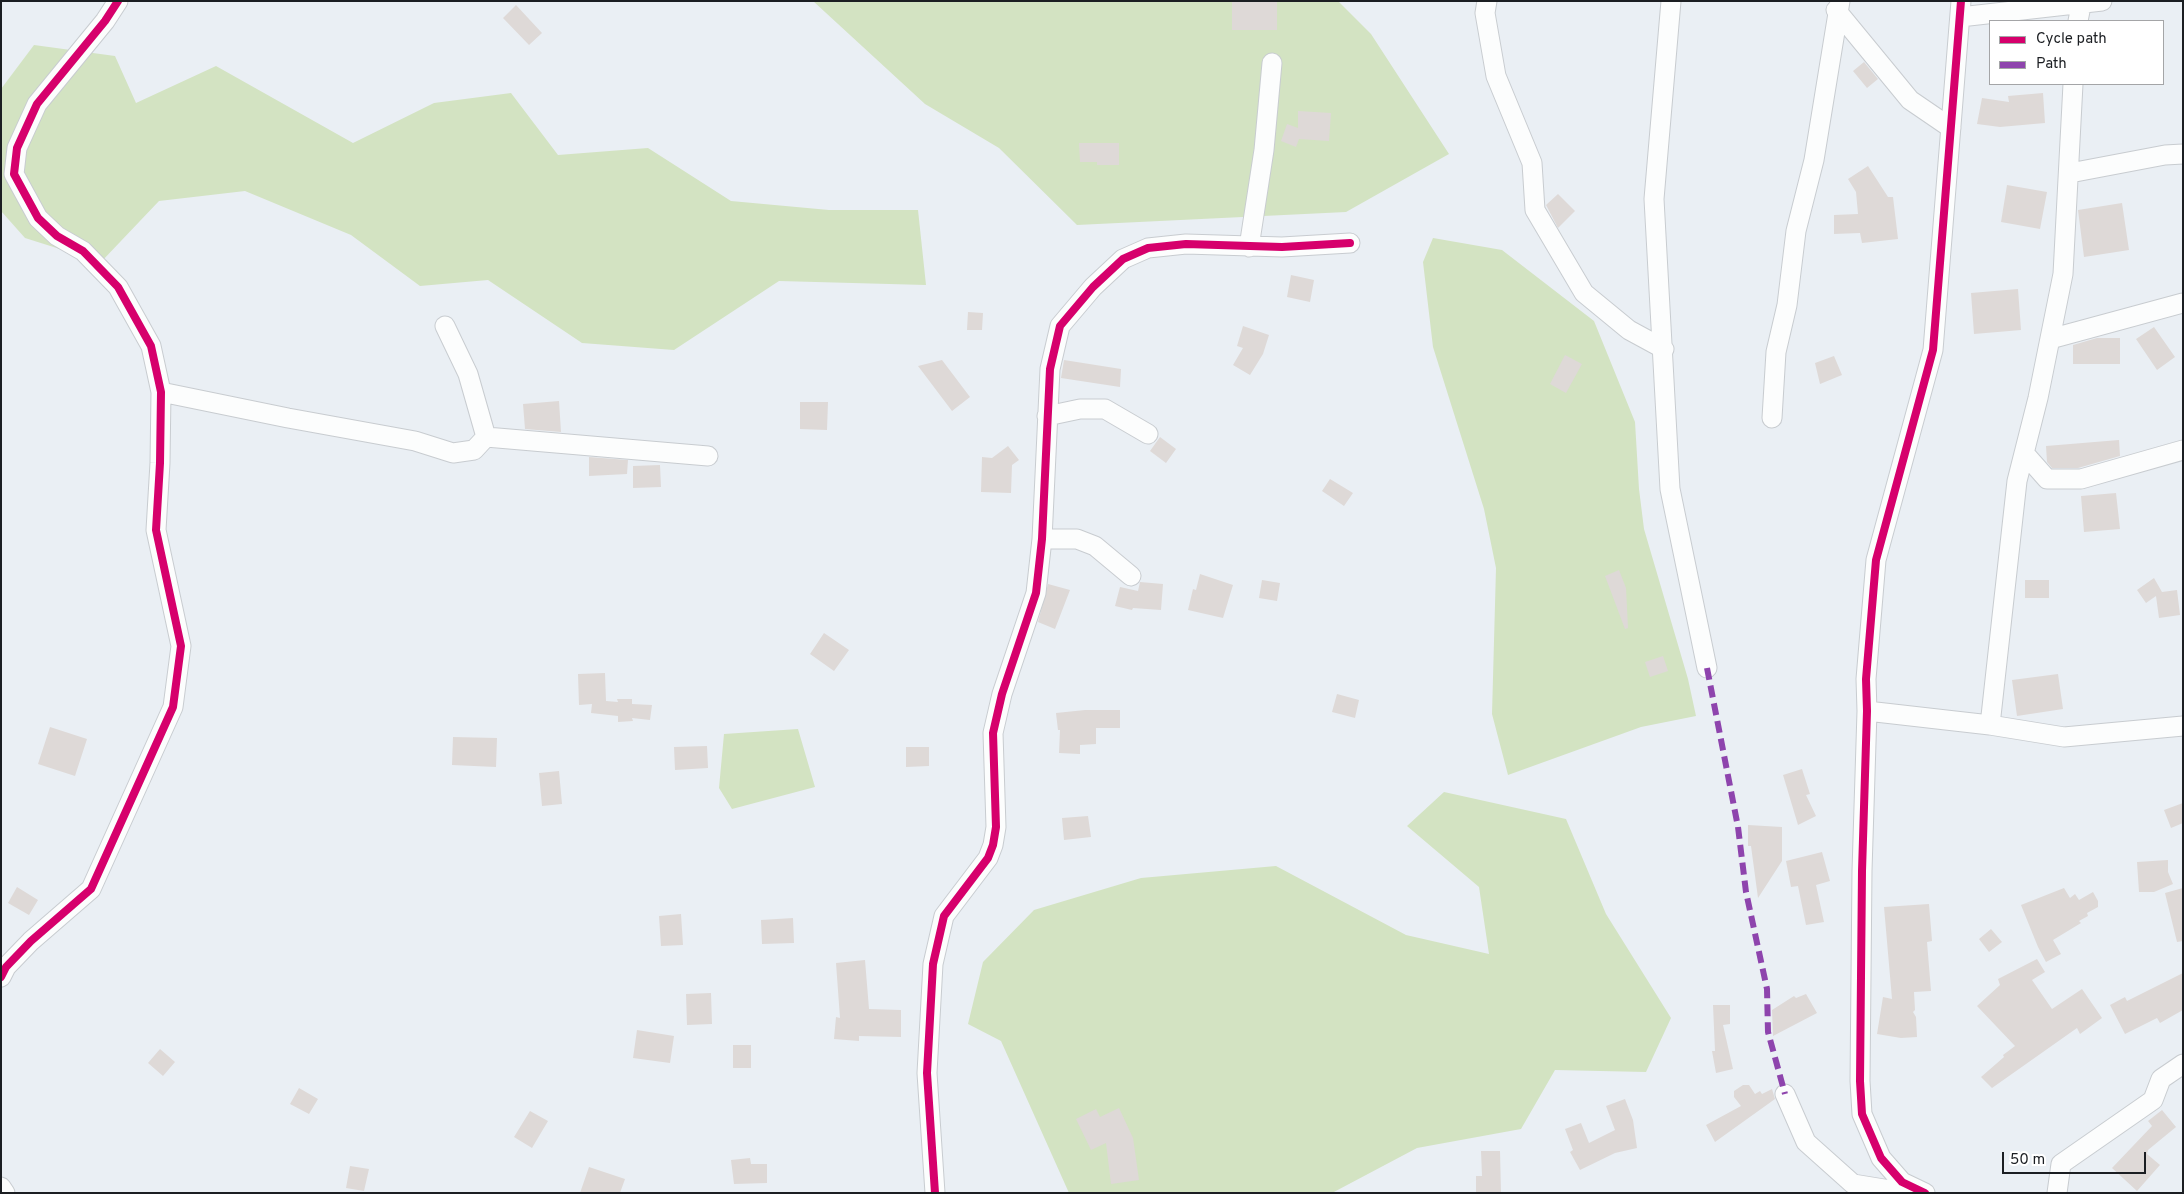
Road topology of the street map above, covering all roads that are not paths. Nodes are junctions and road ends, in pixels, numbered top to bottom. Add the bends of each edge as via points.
1 (118, 1) edge
2 (1487, 1) edge
3 (1671, 1) edge
4 (2102, 1) edge
5 (1836, 6) edge
6 (1960, 9) edge
7 (2080, 9) edge
8 (1272, 63) dead end
9 (2073, 85) edge
10 (1951, 128) junction
11 (2183, 154) edge
12 (2070, 173) junction
13 (1350, 243) dead end
14 (1249, 247) junction
15 (2183, 303) edge
16 (445, 326) dead end
17 (2050, 338) junction
18 (1664, 349) junction
19 (161, 392) junction
20 (1047, 416) junction
21 (1772, 418) dead end
22 (1148, 434) dead end
23 (486, 437) junction
24 (2183, 450) edge
25 (2024, 453) junction
26 (708, 456) dead end
27 (1042, 540) junction
28 (1131, 576) dead end
29 (1707, 668) dead end
30 (1867, 711) junction
31 (1990, 725) junction
32 (2183, 726) edge
33 (1, 977) edge
34 (2183, 1064) edge
35 (1785, 1094) dead end
36 (1, 1187) edge
37 (4, 1193) edge
38 (935, 1193) edge
39 (1908, 1193) edge
40 (1925, 1193) edge
41 (2057, 1193) edge

1 - 19 street via 36,104 17,148 14,174 38,218 57,236 83,251 118,287 151,346
2 - 18 street via 1485,13 1496,76 1532,163 1535,210 1584,293 1629,330
3 - 18 street via 1654,199
4 - 7 street
5 - 10 street via 1910,100
5 - 21 street via 1814,160 1796,231 1787,305 1776,352
6 - 7 street
6 - 10 street
8 - 14 street via 1264,150
9 - 12 street
10 - 30 street via 1933,350 1876,560 1866,679
11 - 12 street
12 - 17 street via 2063,274
13 - 14 street
14 - 20 street via 1177,245 1148,248 1123,259 1093,287 1060,326 1050,369
15 - 17 street
16 - 23 street via 468,374
17 - 25 street
18 - 29 street via 1670,489
19 - 23 street via 415,440 453,453 474,450
19 - 33 street via 156,530 181,646 173,707 90,889 31,941 6,967
20 - 22 street via 1080,409 1105,409
20 - 27 street
23 - 26 street
24 - 25 street via 2081,479 2048,479
25 - 31 street via 2017,481
27 - 28 street via 1077,539 1095,546
27 - 38 street via 1036,593 1002,694 993,733 994,845 988,858 944,916 933,964 926,1073
30 - 31 street
30 - 40 street via 1862,871 1862,1114 1881,1158 1902,1182
31 - 32 street via 2064,737
34 - 41 street via 2161,1079 2153,1100 2060,1164
35 - 39 street via 1806,1142 1854,1184
36 - 37 street

